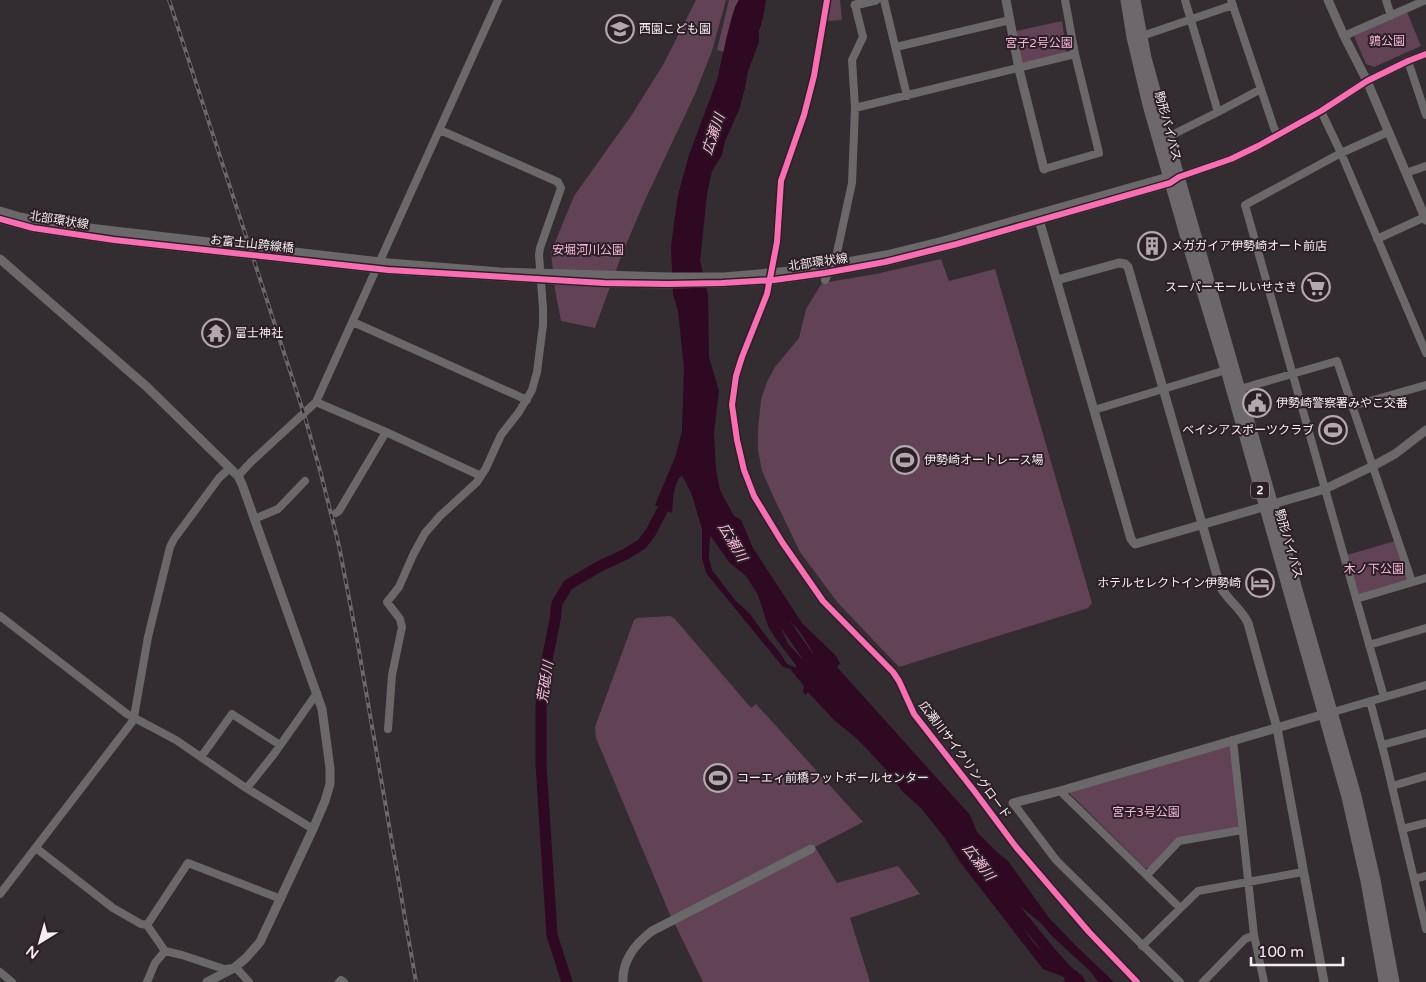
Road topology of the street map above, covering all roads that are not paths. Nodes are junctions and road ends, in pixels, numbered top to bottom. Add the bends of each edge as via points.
1 (498, 0) edge
2 (876, 0) edge
3 (884, 0) edge
4 (1006, 0) edge
5 (1066, 0) edge
6 (1126, 0) edge
7 (1136, 0) edge
8 (1185, 0) edge
9 (1328, 0) edge
10 (1386, 0) edge
11 (1426, 0) edge
12 (1232, 3) edge
13 (855, 5) joint
14 (1391, 16) junction
15 (1190, 19) junction
16 (1010, 20) junction
17 (1142, 36) junction
18 (1344, 36) junction
19 (896, 47) junction
20 (1075, 54) junction
21 (1426, 54) edge
22 (1408, 61) junction
23 (1018, 69) junction
24 (1367, 81) junction
25 (1261, 88) junction
26 (907, 96) junction
27 (855, 108) junction
28 (1321, 111) junction
29 (1218, 112) junction
30 (1426, 115) edge
31 (440, 130) junction
32 (1388, 132) junction
33 (1278, 135) junction
34 (1168, 137) junction
35 (1341, 153) junction
36 (1426, 166) edge
37 (1044, 169) joint
38 (1406, 173) junction
39 (1172, 179) junction
40 (0, 211) edge
41 (1039, 217) junction
42 (1426, 218) edge
43 (0, 219) edge
44 (115, 236) junction
45 (1377, 239) junction
46 (0, 259) edge
47 (388, 267) joint
48 (543, 277) junction
49 (825, 280) dead end
50 (1057, 280) junction
51 (353, 322) junction
52 (1426, 353) edge
53 (1226, 370) junction
54 (1291, 373) junction
55 (1426, 385) edge
56 (1163, 389) junction
57 (1240, 389) junction
58 (527, 400) junction
59 (316, 402) junction
60 (1352, 406) junction
61 (1094, 410) junction
62 (1426, 430) edge
63 (386, 432) junction
64 (1373, 466) junction
65 (230, 468) junction
66 (238, 476) junction
67 (481, 476) junction
68 (305, 482) dead end
69 (1325, 489) junction
70 (1269, 505) junction
71 (336, 513) dead end
72 (254, 519) junction
73 (1201, 525) junction
74 (1426, 578) edge
75 (1412, 582) junction
76 (1356, 599) junction
77 (0, 616) edge
78 (1426, 628) edge
79 (1369, 645) junction
80 (1426, 685) edge
81 (316, 693) junction
82 (1384, 697) junction
83 (1370, 701) junction
84 (1328, 713) junction
85 (134, 717) junction
86 (1277, 728) junction
87 (388, 729) dead end
88 (1426, 733) edge
89 (1233, 740) junction
90 (280, 745) junction
91 (1382, 745) junction
92 (201, 757) junction
93 (1426, 776) edge
94 (1392, 786) junction
95 (247, 788) junction
96 (1060, 791) junction
97 (1013, 804) joint
98 (1426, 823) edge
99 (313, 829) junction
100 (1242, 830) junction
101 (1402, 830) junction
102 (36, 848) junction
103 (811, 849) dead end
104 (1303, 872) junction
105 (1147, 875) junction
106 (1426, 876) edge
107 (1414, 880) junction
108 (1247, 882) junction
109 (0, 894) edge
110 (281, 899) junction
111 (1180, 908) junction
112 (147, 925) junction
113 (1426, 929) edge
114 (1254, 935) junction
115 (1142, 946) junction
116 (165, 951) junction
117 (234, 968) junction
118 (0, 972) edge
119 (12, 982) edge
120 (148, 982) edge
121 (207, 982) edge
122 (249, 982) edge
123 (339, 982) edge
124 (344, 982) edge
125 (623, 982) edge
126 (1180, 982) edge
127 (1203, 982) edge
128 (1264, 982) edge
129 (1324, 982) edge
130 (1384, 982) edge
131 (1394, 982) edge

1 - 31 street
2 - 13 street
3 - 19 street
4 - 16 street
5 - 20 street
6 - 39 main road, 駒形バイパス / 2 via 1143,87
7 - 17 main road, 駒形バイパス / 2
8 - 15 street
9 - 18 street
10 - 14 street
11 - 14 street
12 - 15 street
12 - 25 street
13 - 27 street via 863,36 852,60
14 - 18 street
15 - 17 street
15 - 29 street
16 - 19 street
16 - 23 street
17 - 34 main road, 駒形バイパス / 2
18 - 24 street
19 - 26 street
20 - 23 street
20 - 37 street via 1099,153
21 - 22 street, 北部環状線
22 - 24 street, 北部環状線
22 - 30 street
23 - 26 street
23 - 37 street
24 - 28 street, 北部環状線
24 - 32 street
25 - 29 street
25 - 33 street
26 - 27 street
27 - 49 street via 852,183 836,257
28 - 33 street, 北部環状線
28 - 35 street
29 - 34 street
31 - 48 street via 560,184 540,248
31 - 51 street
32 - 35 street
32 - 38 street
33 - 39 street, 北部環状線 via 1231,159
34 - 39 main road, 駒形バイパス / 2
35 - 45 street
35 - 54 street via 1245,205
36 - 38 street
38 - 42 street
39 - 41 street, 北部環状線
39 - 53 main road, 駒形バイパス / 2
39 - 57 main road, 駒形バイパス / 2
40 - 44 street, 北部環状線
41 - 48 street, 北部環状線 via 850,266 774,280 668,284
41 - 50 street
42 - 45 street
43 - 44 street, 北部環状線 via 33,228
44 - 47 street, お富士山跨線橋
45 - 52 street
46 - 65 street via 147,387
47 - 48 street, 北部環状線
48 - 58 street via 541,346 534,383
50 - 56 street via 1120,263 1126,265
50 - 61 street
51 - 58 street
51 - 59 street
53 - 56 street
53 - 70 main road, 駒形バイパス / 2
54 - 57 street
54 - 60 street via 1337,361
54 - 69 street
55 - 60 street
56 - 61 street
56 - 73 street
57 - 70 main road, 駒形バイパス / 2
58 - 67 street via 501,435
59 - 63 street
59 - 66 street
60 - 64 street
61 - 73 street via 1133,542
62 - 64 street
63 - 67 street
63 - 71 street
64 - 69 street
64 - 75 street
65 - 66 street
65 - 85 street via 219,478 170,547 148,637
66 - 72 street
67 - 87 street via 425,533 399,586 387,602 402,627 392,675
68 - 72 street via 278,509
69 - 70 street
69 - 76 street
70 - 73 street
70 - 84 main road, 駒形バイパス / 2
72 - 81 street
73 - 86 street via 1220,586 1248,622
74 - 75 street
75 - 76 street
76 - 79 street
77 - 85 street
78 - 79 street
79 - 82 street
80 - 82 street
81 - 90 street
81 - 99 street via 322,709 330,784
82 - 83 street
83 - 84 street
83 - 91 street
84 - 86 street
84 - 130 main road, 駒形バイパス / 2 via 1366,881
84 - 131 main road, 駒形バイパス / 2 via 1358,805
85 - 92 street
85 - 102 street
86 - 89 street
86 - 104 street
88 - 91 street
89 - 96 street
89 - 100 street
90 - 92 street via 232,714
90 - 95 street
91 - 94 street
92 - 95 street
93 - 94 street
94 - 101 street
95 - 99 street
96 - 97 street
96 - 105 street
97 - 115 street via 1056,860
98 - 101 street
99 - 110 street
100 - 105 street via 1179,841
100 - 108 street
101 - 107 street
102 - 109 street
102 - 112 street via 113,908
103 - 125 street via 652,932 629,956
104 - 108 street
104 - 129 street
105 - 111 street
106 - 107 street
107 - 113 street
108 - 111 street via 1198,892
108 - 114 street
110 - 112 street via 188,863
110 - 117 street via 260,942
111 - 115 street
112 - 116 street
114 - 127 street via 1245,939
114 - 128 street
115 - 126 street
116 - 117 street via 224,969
116 - 120 street via 155,963
117 - 121 street
117 - 122 street
118 - 119 street
123 - 124 street

